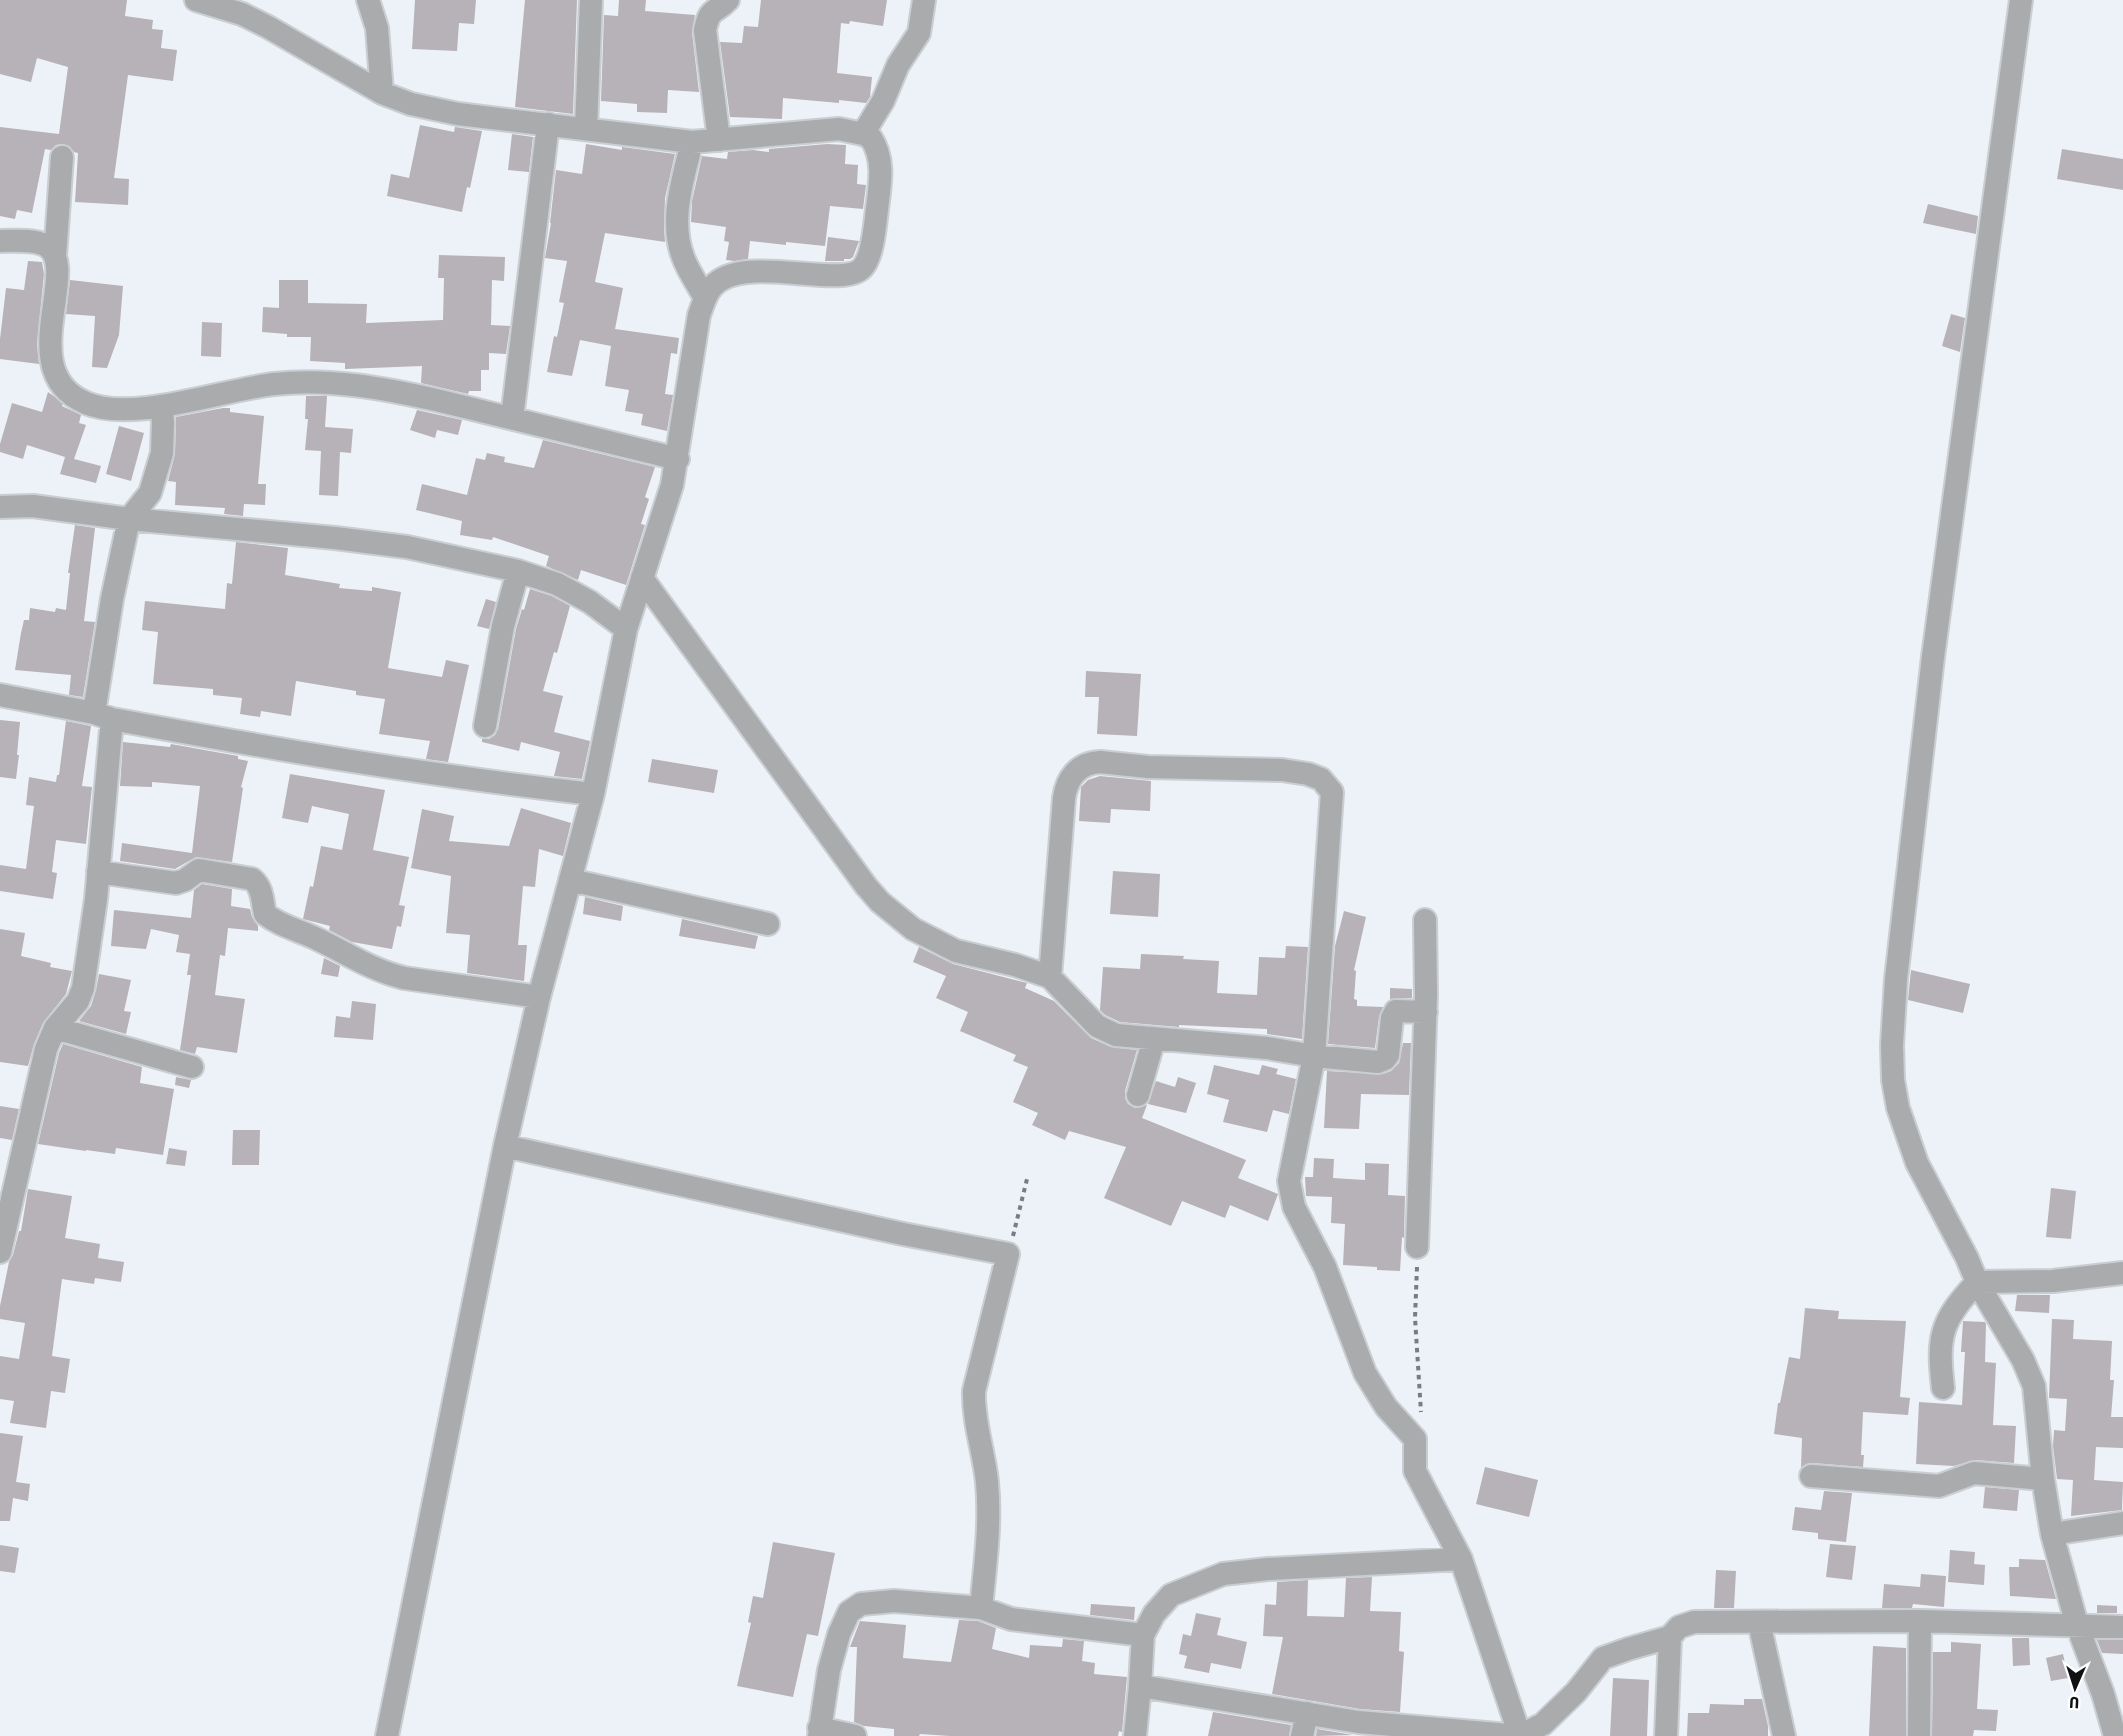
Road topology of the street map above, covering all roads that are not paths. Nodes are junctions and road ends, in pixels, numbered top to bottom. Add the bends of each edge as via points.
1 (196, 0) edge
2 (368, 0) edge
3 (591, 0) edge
4 (728, 0) edge
5 (924, 0) edge
6 (2020, 0) edge
7 (382, 93) junction
8 (548, 124) junction
9 (586, 129) junction
10 (863, 134) junction
11 (719, 141) junction
12 (692, 142) junction
13 (62, 157) dead end
14 (0, 241) edge
15 (55, 256) junction
16 (705, 298) junction
17 (161, 406) junction
18 (512, 418) junction
19 (678, 459) junction
20 (0, 507) edge
21 (129, 519) junction
22 (518, 572) junction
23 (640, 585) junction
24 (627, 627) junction
25 (0, 695) edge
26 (103, 716) junction
27 (485, 726) dead end
28 (593, 794) junction
29 (98, 872) junction
30 (570, 880) junction
31 (1425, 920) dead end
32 (768, 924) dead end
33 (1050, 977) junction
34 (539, 997) junction
35 (1426, 1012) junction
36 (55, 1028) junction
37 (1154, 1039) junction
38 (1314, 1056) junction
39 (192, 1067) dead end
40 (1138, 1095) dead end
41 (505, 1146) junction
42 (1417, 1247) road end
43 (0, 1252) edge
44 (2123, 1273) edge
45 (1977, 1282) junction
46 (1943, 1388) dead end
47 (1811, 1476) dead end
48 (2043, 1479) junction
49 (2123, 1523) edge
50 (2052, 1534) junction
51 (1461, 1559) junction
52 (981, 1608) junction
53 (1920, 1621) junction
54 (1759, 1622) junction
55 (2077, 1624) junction
56 (2123, 1627) edge
57 (1143, 1635) junction
58 (1670, 1637) junction
59 (1140, 1686) junction
60 (2113, 1694) edge
61 (1307, 1713) junction
62 (1358, 1729) edge
63 (819, 1732) edge
64 (1528, 1732) edge
65 (387, 1736) edge
66 (855, 1736) edge
67 (1135, 1736) edge
68 (1302, 1736) edge
69 (1666, 1736) edge
70 (1784, 1736) edge
71 (1919, 1736) edge
72 (2115, 1736) edge

1 - 7 street via 242,14
2 - 7 street via 377,28
3 - 9 street
4 - 11 street via 712,11 705,30
5 - 10 street via 919,33
6 - 45 street via 1933,657 1896,978 1892,1045 1893,1080 1907,1137
7 - 8 street via 458,114
8 - 9 street
8 - 18 street
9 - 12 street
10 - 11 street via 839,129
10 - 16 street via 877,147 881,168 873,237 863,267 847,275 733,274 714,285
11 - 12 street
12 - 16 street via 680,194 678,238
13 - 15 street
14 - 15 street via 45,245
15 - 17 street via 58,267 51,335 53,374 85,403 128,410
16 - 19 street via 695,336
17 - 18 street via 275,384 315,383 398,391
17 - 21 street via 162,453 150,493
18 - 19 street
19 - 23 street via 667,506
20 - 21 street via 33,506
21 - 22 street via 407,547
21 - 26 street via 112,600
22 - 24 street via 578,594
22 - 27 street via 503,626
23 - 24 street
23 - 33 street via 880,902 912,929 956,951
24 - 28 street
25 - 26 street
26 - 28 street via 309,755
26 - 29 street
28 - 30 street
29 - 34 street via 176,883 200,870 252,879 261,889 265,914 272,920 384,973
29 - 36 street via 83,988 78,1001
30 - 32 street
30 - 34 street
31 - 35 street
33 - 37 street via 1097,1026 1116,1035
33 - 38 street via 1064,798 1067,783 1076,771 1086,764 1100,762 1148,768 1282,770 1308,774 1321,779 1332,792
34 - 41 street
35 - 38 street via 1394,1013 1388,1055 1383,1061
35 - 42 street
36 - 39 street
36 - 43 street via 46,1049
37 - 38 street
37 - 40 street
38 - 51 street via 1289,1181 1294,1208 1325,1266 1365,1373 1415,1453
41 - 52 street via 1008,1254 974,1391 973,1408 984,1461 988,1508
41 - 65 street
44 - 45 street via 2053,1281
45 - 46 street via 1955,1306 1945,1325 1940,1363
45 - 48 street via 2032,1380
47 - 48 street via 1939,1486 1974,1473
48 - 50 street
49 - 50 street
50 - 55 street
51 - 57 street via 1224,1574 1172,1595 1154,1614
51 - 64 street
52 - 57 street via 1011,1619
52 - 63 street via 894,1601 868,1602 854,1608 846,1617 834,1652
53 - 54 street
53 - 55 street
53 - 71 street
54 - 58 street via 1694,1622 1679,1627
54 - 70 street
55 - 56 street
55 - 60 street
57 - 59 street
58 - 64 street via 1604,1658 1576,1692
58 - 69 street
59 - 61 street
59 - 67 street
60 - 72 street
61 - 62 street
61 - 68 street
62 - 64 street
63 - 66 street

